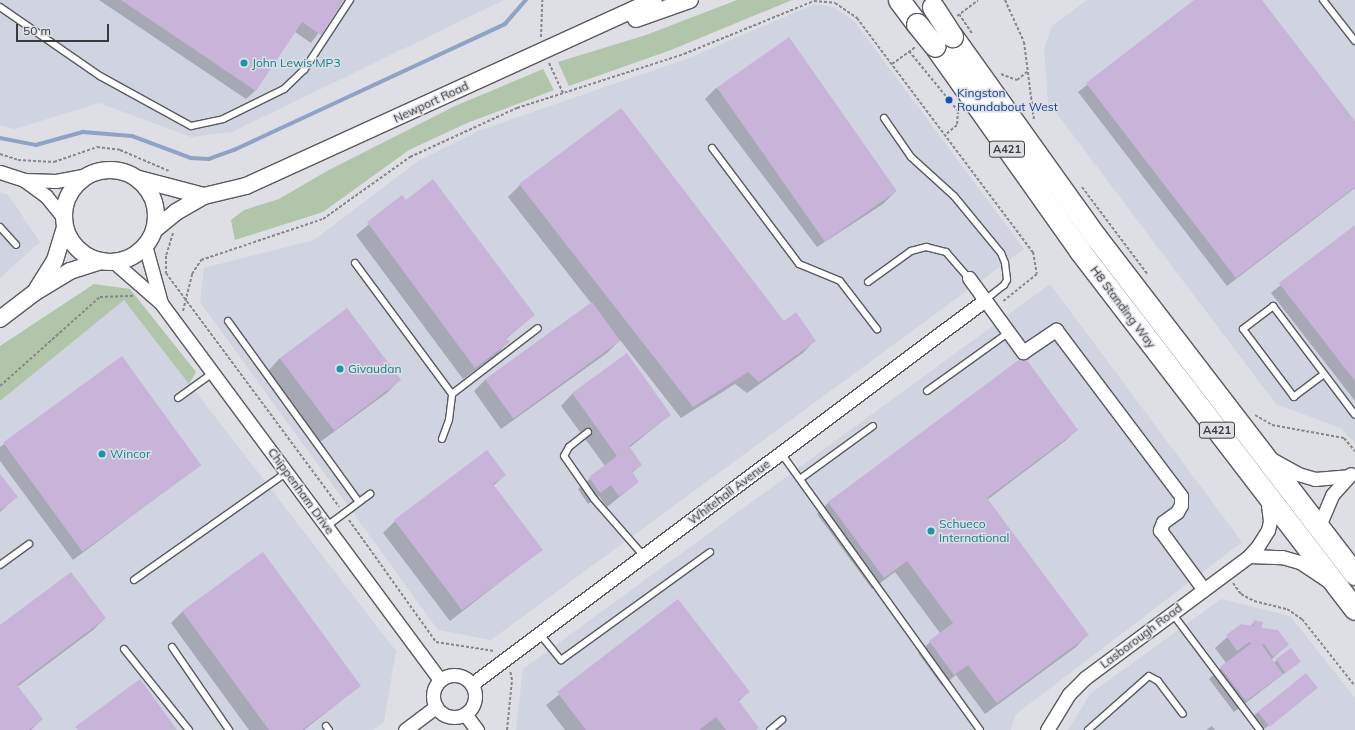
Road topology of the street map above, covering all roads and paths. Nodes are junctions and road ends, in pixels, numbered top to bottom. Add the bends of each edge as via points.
1 (350, 0) edge
2 (542, 0) edge
3 (654, 0) edge
4 (690, 0) edge
5 (899, 0) edge
6 (1005, 0) edge
7 (1323, 0) edge
8 (931, 4) edge
9 (0, 7) edge
10 (959, 14) dead end
11 (975, 38) dead end
12 (943, 41) junction
13 (1355, 41) edge
14 (544, 51) junction
15 (909, 51) dead end
16 (1027, 72) junction
17 (1000, 73) dead end
18 (563, 94) junction
19 (884, 118) dead end
20 (1036, 124) dead end
21 (945, 135) junction
22 (712, 148) dead end
23 (0, 154) edge
24 (0, 172) edge
25 (86, 175) junction
26 (139, 179) junction
27 (24, 180) junction
28 (1081, 186) dead end
29 (171, 189) junction
30 (204, 196) junction
31 (176, 212) junction
32 (64, 222) junction
33 (0, 227) edge
34 (154, 230) junction
35 (16, 245) dead end
36 (145, 245) junction
37 (108, 261) junction
38 (355, 263) dead end
39 (969, 278) joint
40 (868, 282) dead end
41 (1153, 282) dead end
42 (34, 293) junction
43 (138, 296) dead end
44 (186, 302) junction
45 (161, 303) junction
46 (989, 305) junction
47 (0, 318) edge
48 (173, 319) junction
49 (228, 321) dead end
50 (538, 328) dead end
51 (877, 329) dead end
52 (1009, 332) junction
53 (214, 372) junction
54 (1324, 374) junction
55 (0, 386) edge
56 (927, 391) dead end
57 (452, 394) junction
58 (178, 398) dead end
59 (1252, 413) dead end
60 (1355, 415) edge
61 (873, 426) dead end
62 (588, 432) dead end
63 (442, 439) dead end
64 (1258, 449) junction
65 (1355, 451) edge
66 (781, 453) junction
67 (287, 472) junction
68 (1352, 474) edge
69 (800, 479) junction
70 (370, 494) dead end
71 (1266, 494) junction
72 (359, 502) junction
73 (344, 514) junction
74 (327, 526) junction
75 (1319, 526) junction
76 (29, 544) dead end
77 (710, 552) dead end
78 (643, 555) junction
79 (1249, 556) junction
80 (0, 566) edge
81 (1226, 574) junction
82 (1355, 574) edge
83 (134, 580) dead end
84 (1340, 589) junction
85 (1204, 590) junction
86 (1355, 609) edge
87 (1172, 613) junction
88 (539, 632) junction
89 (172, 648) dead end
90 (124, 649) dead end
91 (502, 660) junction
92 (440, 680) junction
93 (472, 684) junction
94 (1355, 686) edge
95 (436, 707) junction
96 (465, 714) junction
97 (1183, 714) dead end
98 (782, 720) dead end
99 (189, 730) edge
100 (229, 730) edge
101 (405, 730) edge
102 (477, 730) edge
103 (507, 730) edge
104 (770, 730) edge
105 (980, 730) edge
106 (1047, 730) edge
107 (1088, 730) edge
108 (1260, 730) edge

1 - 9 lane via 304,70 284,89 223,120 191,126 100,76
2 - 14 path via 540,29
3 - 14 street, Newport Road
4 - 14 street
5 - 12 highway, H8 Standing Way / A421, bridge via 917,24
6 - 16 path via 1024,42
7 - 13 lane
8 - 12 highway, H8 Standing Way / A421, bridge
10 - 11 path
12 - 64 highway, H8 Standing Way / A421
12 - 71 highway, H8 Standing Way / A421 via 1080,251
14 - 18 path
14 - 30 street, Newport Road via 246,186
15 - 21 path via 958,111 957,125
16 - 17 path via 1017,80 1004,77
16 - 20 path via 1031,112
18 - 21 path via 684,54 814,1 835,3 857,18
18 - 44 path via 517,108 410,157 323,219 201,260 192,274
19 - 46 lane via 911,157 954,196 1000,253 1005,263 1006,280
21 - 46 path via 1033,252 1037,274
22 - 51 lane via 799,264 840,281
23 - 29 path via 18,160 54,162 97,147 120,150 172,173
24 - 27 street
25 - 26 street via 99,170 113,169
25 - 27 street via 56,181
25 - 32 street via 69,193
26 - 29 street, Newport Road
26 - 34 street via 154,202
27 - 32 street via 46,196
28 - 41 path
29 - 30 street, Newport Road
30 - 31 street, Newport Road
31 - 34 street, Newport Road
31 - 44 path via 181,220 169,241 166,272
32 - 37 street via 78,249
32 - 42 street via 55,260
33 - 35 lane
34 - 36 street
36 - 37 street via 136,253
36 - 45 street, Chippenham Drive
37 - 42 street via 70,271
37 - 45 street, Chippenham Drive
38 - 57 lane
39 - 40 lane via 946,252 926,247 911,251
39 - 46 street
42 - 47 street
43 - 55 path via 100,297
44 - 48 path via 185,310
44 - 73 path via 221,344
45 - 48 street, Chippenham Drive
46 - 52 street
46 - 66 street, Whitehall Avenue
48 - 53 street, Chippenham Drive
49 - 72 lane
50 - 57 lane
52 - 56 lane
52 - 85 street via 1023,352 1056,330 1181,496 1178,512 1163,522 1160,530
53 - 58 lane
53 - 67 street, Chippenham Drive
54 - 54 lane via 1273,306 1243,328 1294,397
54 - 60 lane
57 - 63 lane via 449,420
59 - 65 path via 1272,426 1344,438
61 - 69 lane
62 - 78 lane via 568,447 564,456 594,498
64 - 68 street via 1298,474 1315,479
64 - 75 highway, H8 Standing Way / A421
66 - 69 lane
66 - 78 street, Whitehall Avenue
67 - 74 street, Chippenham Drive
67 - 83 lane
68 - 75 street via 1332,495
69 - 105 lane
70 - 72 lane
71 - 79 street, Lasborough Road via 1270,512 1268,530
71 - 84 highway, H8 Standing Way / A421
72 - 73 lane
73 - 74 lane
73 - 91 path via 436,642 494,650
74 - 92 street, Chippenham Drive
75 - 82 highway, H8 Standing Way / A421
76 - 80 lane
77 - 88 lane via 561,660
78 - 88 street, Whitehall Avenue
79 - 81 street, Lasborough Road
79 - 84 street via 1282,557 1300,562
81 - 85 street, Lasborough Road
81 - 94 path via 1241,594 1254,601 1287,609 1302,619
84 - 86 highway, H8 Standing Way / A421
85 - 87 street, Lasborough Road
87 - 106 street, Lasborough Road via 1085,678 1065,699
87 - 108 lane
88 - 91 street, Whitehall Avenue
89 - 100 lane
90 - 99 lane
91 - 93 street, Whitehall Avenue
91 - 103 path via 511,672 512,680
92 - 93 street via 457,675
92 - 95 street via 434,689
93 - 96 street via 475,700
95 - 96 street via 440,712 452,717
95 - 101 street
96 - 102 street
97 - 107 lane via 1158,681 1149,676
98 - 104 lane

